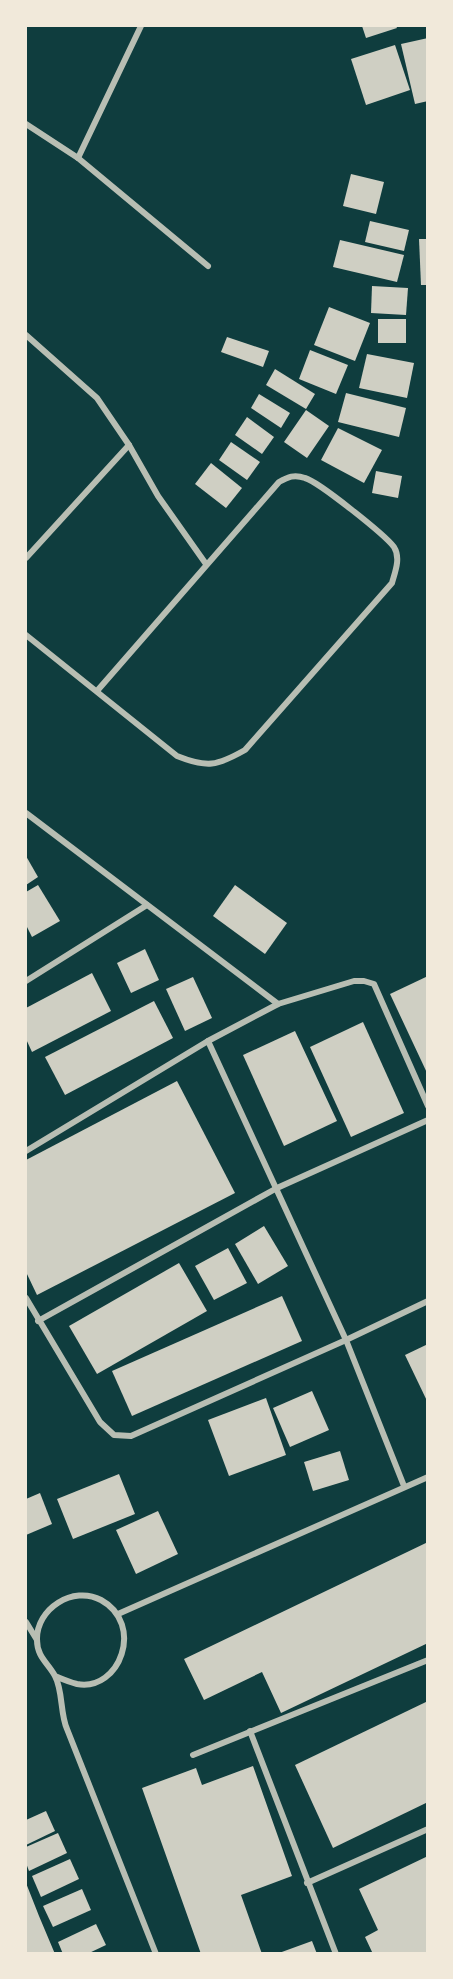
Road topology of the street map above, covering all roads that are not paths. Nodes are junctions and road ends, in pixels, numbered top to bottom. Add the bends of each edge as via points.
1 (141, 26) edge
2 (26, 124) edge
3 (78, 159) junction
4 (208, 266) dead end
5 (26, 335) edge
6 (129, 445) junction
7 (26, 558) edge
8 (206, 564) junction
9 (26, 635) edge
10 (97, 691) junction
11 (26, 813) edge
12 (147, 904) junction
13 (26, 981) edge
14 (278, 1004) junction
15 (208, 1041) junction
16 (428, 1106) edge
17 (428, 1119) edge
18 (26, 1151) edge
19 (277, 1188) junction
20 (26, 1298) edge
21 (428, 1301) edge
22 (38, 1321) junction
23 (346, 1340) junction
24 (428, 1477) edge
25 (404, 1486) junction
26 (118, 1614) junction
27 (26, 1623) edge
28 (37, 1640) junction
29 (428, 1660) edge
30 (55, 1676) junction
31 (250, 1731) junction
32 (193, 1755) dead end
33 (428, 1829) edge
34 (307, 1883) junction
35 (156, 1953) edge
36 (336, 1953) edge

1 - 3 street
2 - 3 street
3 - 4 street
5 - 6 street via 97,398
6 - 7 street
6 - 8 street via 158,496
8 - 10 street
8 - 10 street via 279,482 292,476 306,478 327,490 395,548 398,565 392,583 245,750 220,764 197,764 177,756
9 - 10 street
11 - 12 street
12 - 13 street
12 - 14 street
14 - 15 street
14 - 16 street via 354,981 374,984
15 - 18 street
15 - 19 street
17 - 19 street
19 - 22 street
19 - 23 street
20 - 22 street
21 - 23 street
22 - 23 street via 100,1422 114,1435 131,1436
23 - 25 street
24 - 25 street
25 - 26 street
26 - 28 street via 101,1599 79,1594 58,1602 42,1618
26 - 30 street via 126,1637 120,1662 103,1679 78,1684
27 - 28 street
28 - 30 street via 41,1660
29 - 31 street
30 - 35 street via 65,1725
31 - 32 street
31 - 34 street
33 - 34 street
34 - 36 street

